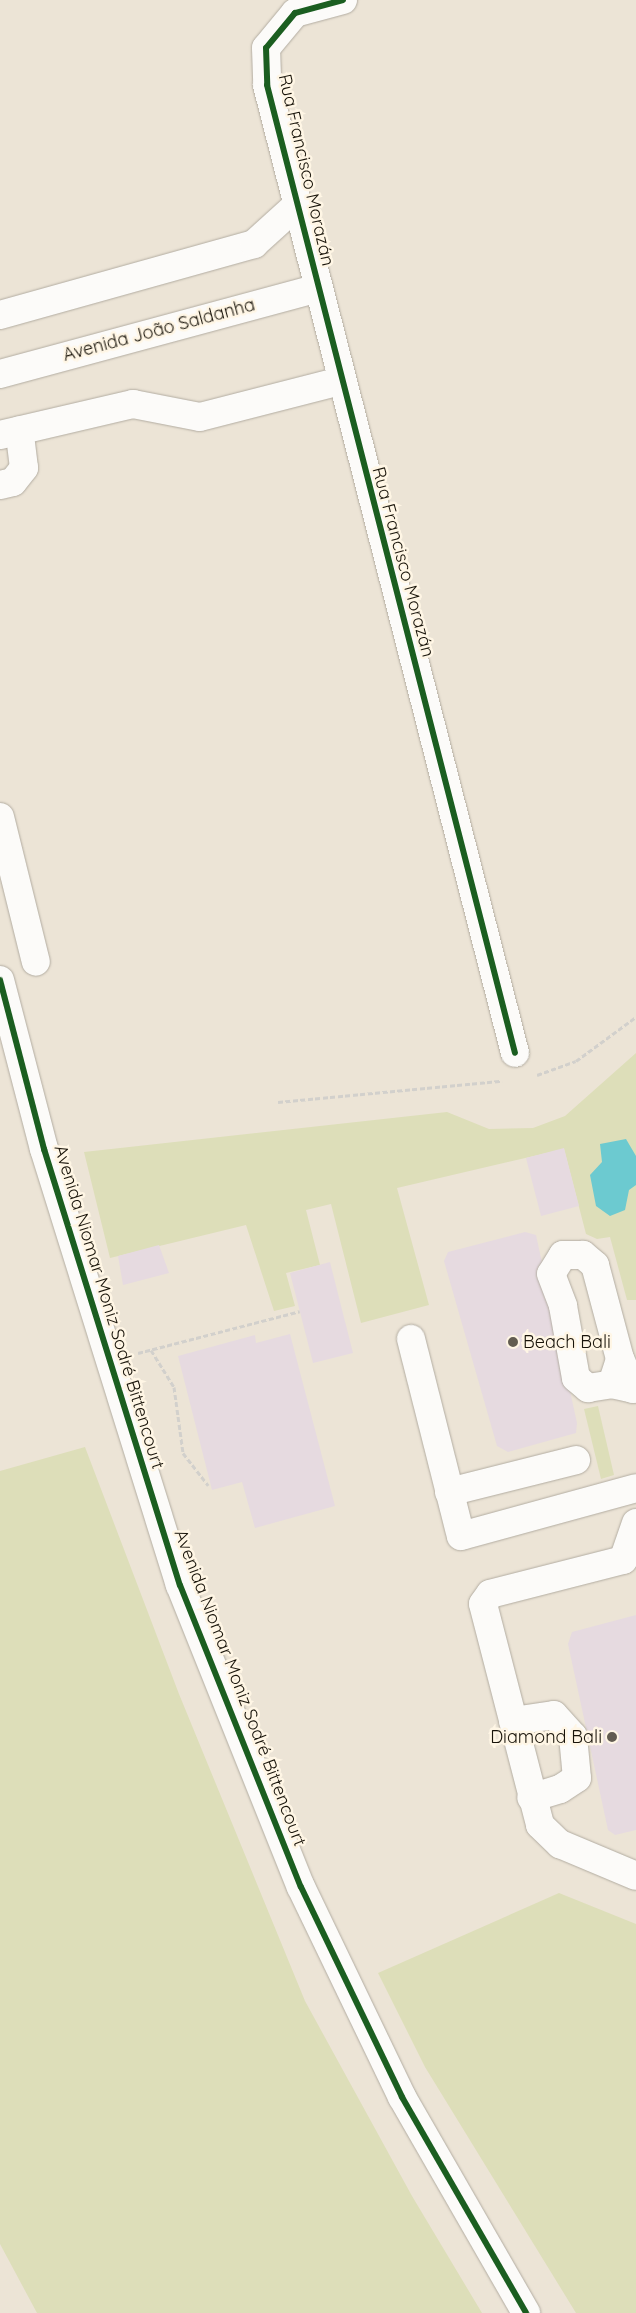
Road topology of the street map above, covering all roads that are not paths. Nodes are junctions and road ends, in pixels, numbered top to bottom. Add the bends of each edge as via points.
1 (343, 0) edge
2 (297, 205) junction
3 (318, 288) junction
4 (0, 315) edge
5 (0, 374) edge
6 (340, 381) junction
7 (10, 433) edge
8 (0, 485) edge
9 (0, 817) edge
10 (36, 962) dead end
11 (0, 980) edge
12 (514, 1066) road end
13 (411, 1339) dead end
14 (576, 1460) dead end
15 (636, 1488) edge
16 (449, 1492) junction
17 (636, 1523) edge
18 (513, 1721) junction
19 (531, 1798) junction
20 (632, 1872) edge
21 (526, 2313) edge

1 - 2 street, Rua Francisco Morazán via 295,13 266,48 267,85
2 - 3 street, Rua Francisco Morazán
2 - 4 street via 254,244
3 - 5 street, Avenida João Saldanha
3 - 6 street, Rua Francisco Morazán
6 - 7 street via 200,417 133,404
6 - 12 street, Rua Francisco Morazán
7 - 8 street via 24,468 13,482
9 - 10 street
11 - 21 street, Avenida Niomar Moniz Sodré Bittencourt via 44,1149 180,1585 306,1896 402,2097
13 - 16 street
14 - 16 street
15 - 16 street via 460,1536
17 - 18 street via 623,1560 490,1594 483,1604
18 - 19 street
18 - 19 street via 554,1714 572,1736 577,1778 560,1789
19 - 20 street via 548,1835

